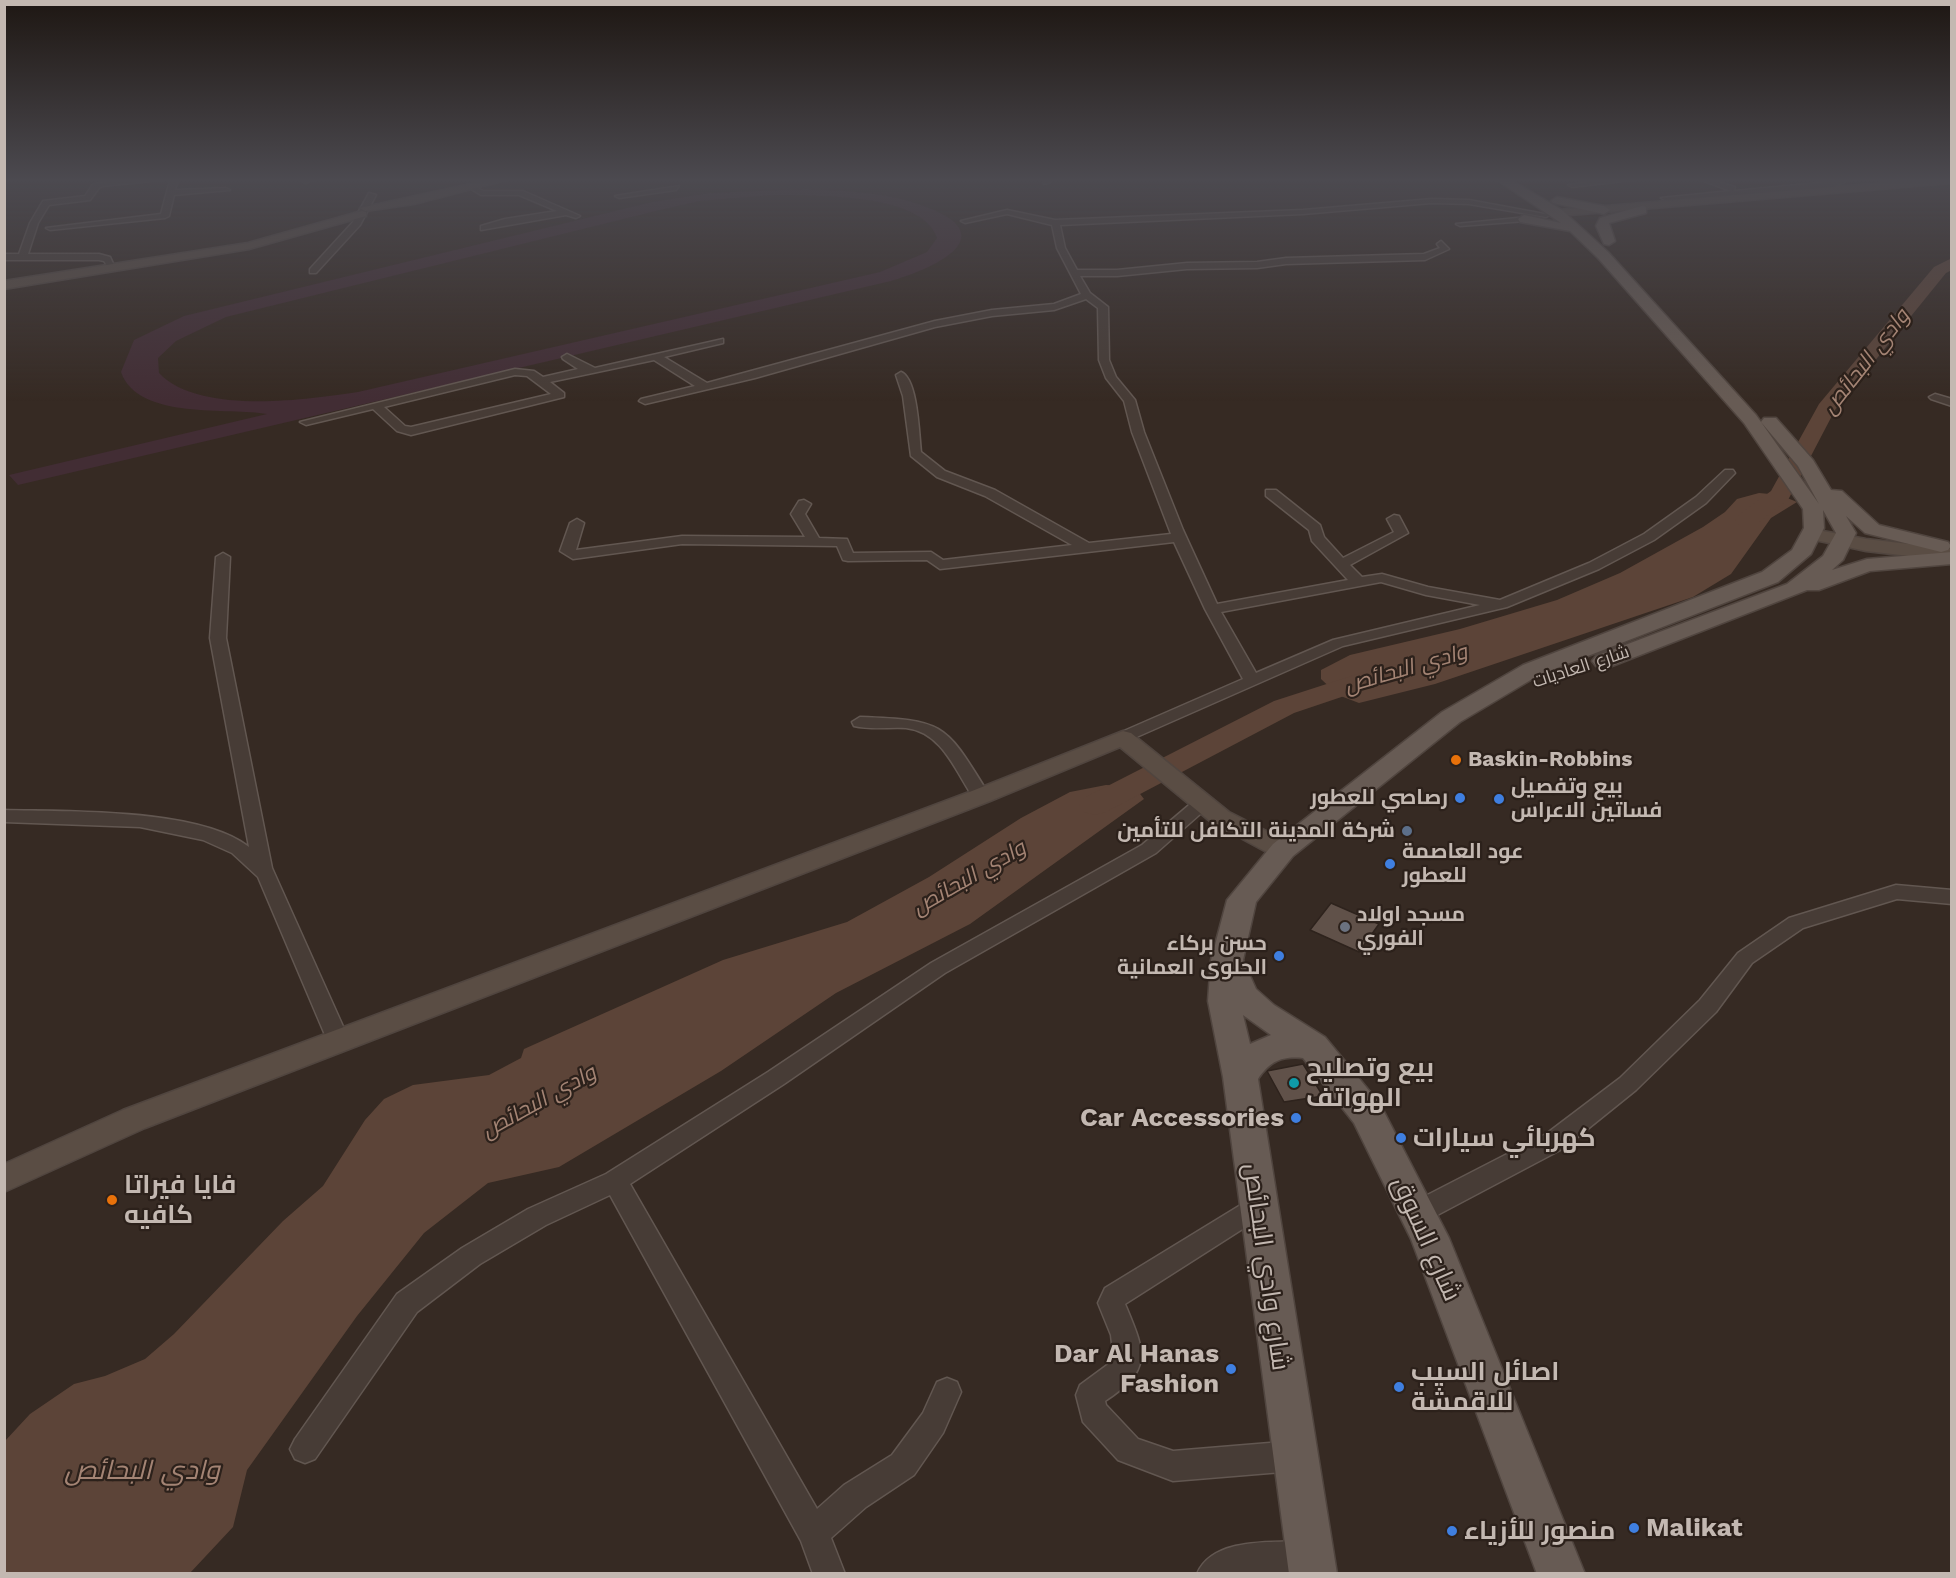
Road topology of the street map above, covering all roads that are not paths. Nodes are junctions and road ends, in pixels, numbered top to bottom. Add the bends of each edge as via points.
1 (24, 254) edge
2 (202, 254) edge
3 (328, 254) edge
4 (1063, 254) edge
5 (1433, 254) edge
6 (1599, 254) edge
7 (1621, 254) edge
8 (4, 257) edge
9 (22, 258) junction
10 (1629, 262) dead end
11 (113, 268) junction
12 (313, 271) dead end
13 (1072, 273) junction
14 (4, 285) edge
15 (1086, 295) junction
16 (719, 341) dead end
17 (567, 357) dead end
18 (656, 357) junction
19 (587, 370) junction
20 (1729, 374) dead end
21 (901, 375) dead end
22 (542, 381) junction
23 (705, 387) junction
24 (1935, 397) dead end
25 (645, 401) dead end
26 (1952, 403) edge
27 (375, 405) junction
28 (1752, 411) junction
29 (306, 422) dead end
30 (1730, 473) dead end
31 (1819, 484) junction
32 (1271, 493) dead end
33 (804, 504) dead end
34 (1394, 519) dead end
35 (578, 523) dead end
36 (1813, 531) junction
37 (1180, 537) junction
38 (1845, 537) junction
39 (815, 542) junction
40 (1085, 547) junction
41 (1949, 551) edge
42 (223, 557) dead end
43 (1342, 563) junction
44 (1358, 582) junction
45 (1795, 589) junction
46 (1502, 604) junction
47 (1212, 609) junction
48 (1252, 681) junction
49 (1509, 685) junction
50 (860, 722) dead end
51 (1122, 738) junction
52 (981, 795) junction
53 (1201, 804) junction
54 (4, 816) edge
55 (1283, 850) junction
56 (263, 869) junction
57 (1952, 897) edge
58 (1227, 960) junction
59 (339, 1042) junction
60 (1313, 1046) junction
61 (1239, 1077) junction
62 (4, 1179) edge
63 (615, 1181) junction
64 (1257, 1206) junction
65 (1417, 1214) junction
66 (947, 1392) dead end
67 (304, 1449) dead end
68 (1294, 1456) junction
69 (814, 1533) junction
70 (1311, 1565) edge
71 (829, 1574) edge
72 (1213, 1574) edge
73 (1561, 1574) edge

1 - 9 street
2 - 11 street
3 - 12 street
4 - 13 street
5 - 13 street
6 - 28 main road via 1719,382
7 - 10 main road
8 - 9 street
9 - 11 street via 99,257 107,259
11 - 14 street
13 - 15 street
15 - 23 street via 1062,305 927,326
15 - 37 street via 1103,307 1104,360 1111,378 1129,400
16 - 18 street
17 - 19 street
18 - 19 street via 599,371
18 - 23 street
19 - 22 street
20 - 28 main road
21 - 40 street via 909,396 915,453 941,474 990,493
22 - 27 street via 530,373 515,372
22 - 27 street via 559,396 411,431 401,429
23 - 25 street
24 - 26 street
27 - 29 street
28 - 31 main road via 1806,464
28 - 36 main road via 1813,509
30 - 46 street via 1701,500 1649,537 1594,566
31 - 38 main road
31 - 41 main road via 1872,528
32 - 43 street via 1316,528 1317,538
33 - 39 street via 798,514
34 - 43 street via 1401,533 1359,558
35 - 39 street via 567,551 573,555 682,540
36 - 38 street
36 - 49 main road, شارع العاديات via 1801,554 1770,577 1531,670
37 - 40 street
37 - 47 street
38 - 41 street via 1921,553
38 - 45 main road, شارع العاديات via 1832,560
39 - 40 street via 842,542 848,557 931,556 940,565
41 - 45 main road via 1867,566
42 - 56 street via 218,638
43 - 44 street
44 - 46 street via 1382,578 1426,591
44 - 47 street
45 - 49 main road, شارع العاديات via 1572,672 1532,684
46 - 48 street via 1338,643
47 - 48 street
48 - 51 street
49 - 55 main road via 1451,717
50 - 52 street via 915,725 932,730 942,737
51 - 52 street
51 - 53 street
52 - 59 street
53 - 55 street
53 - 63 street via 1149,849 938,968
54 - 56 street via 124,820 181,828 240,848
55 - 58 main road via 1242,900
56 - 59 street
57 - 65 street via 1896,892 1796,923 1745,958 1708,1006 1628,1084 1554,1141
58 - 60 main road, شارع السوق via 1243,996
58 - 61 main road, شارع وادي البحائص via 1224,1001
59 - 62 street via 134,1119
60 - 61 main road via 1274,1046 1255,1055
60 - 65 main road, شارع السوق via 1367,1114
61 - 64 main road, شارع وادي البحائص
63 - 67 street via 537,1217 471,1256 407,1303
63 - 69 street
64 - 68 main road, شارع وادي البحائص
64 - 68 street via 1114,1296 1111,1303 1128,1356 1124,1370 1090,1395 1093,1412 1128,1450 1173,1466
65 - 73 main road, شارع السوق via 1434,1248
66 - 69 street via 933,1424 903,1465 855,1496
68 - 70 main road, شارع وادي البحائص
69 - 71 street
70 - 72 street via 1235,1561

